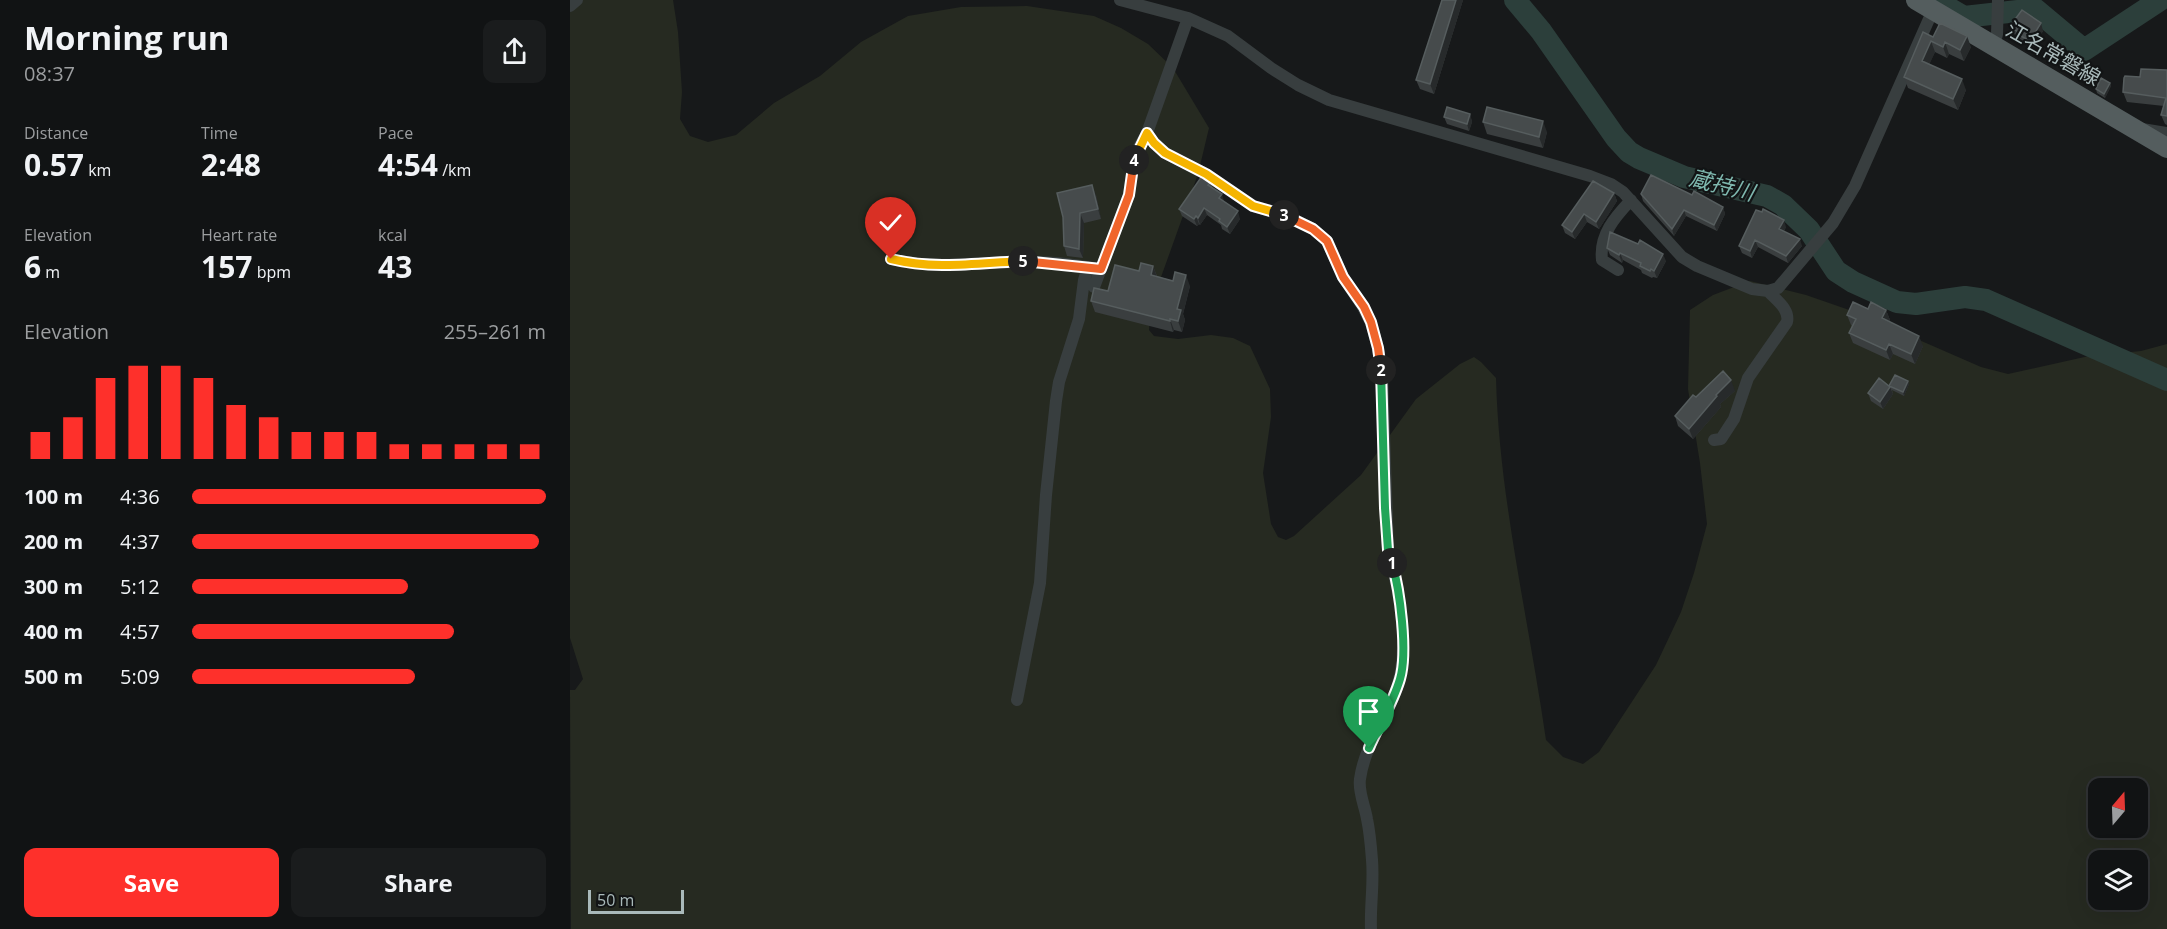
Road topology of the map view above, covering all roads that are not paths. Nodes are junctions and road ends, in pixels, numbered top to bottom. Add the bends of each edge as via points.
1 (577, 0) edge
2 (1120, 0) edge
3 (1144, 3) edge
4 (1924, 5) edge
5 (570, 6) edge
6 (1998, 9) edge
7 (1188, 18) junction
8 (1994, 46) junction
9 (2132, 128) junction
10 (1147, 133) junction
11 (2167, 133) edge
12 (2167, 148) edge
13 (1631, 200) junction
14 (891, 259) dead end
15 (1094, 268) junction
16 (1618, 270) dead end
17 (1094, 287) edge
18 (1768, 291) junction
19 (1714, 440) dead end
20 (1017, 700) dead end
21 (1371, 929) edge

1 - 5 street
2 - 3 street
3 - 7 street
4 - 8 main road, 江名常磐線
4 - 18 street via 1855,186 1833,224 1778,288
6 - 8 street
7 - 10 street
7 - 13 street via 1228,36 1271,69 1329,100 1590,176 1611,184
8 - 9 main road, 江名常磐線
9 - 11 street
9 - 12 main road, 江名常磐線
10 - 15 street via 1134,156 1129,195
10 - 21 street via 1165,153 1206,174 1253,206 1282,214 1322,235 1343,277 1364,307 1374,333 1382,375 1388,550 1399,603 1403,664 1359,782 1372,859
13 - 16 street via 1614,218 1603,242 1602,260
13 - 18 street via 1682,257 1743,285
14 - 15 street via 953,266 1023,261
15 - 17 street
15 - 20 street via 1084,280 1079,319 1059,382 1040,583
18 - 19 street via 1785,309 1787,322 1748,378 1734,419 1721,439

